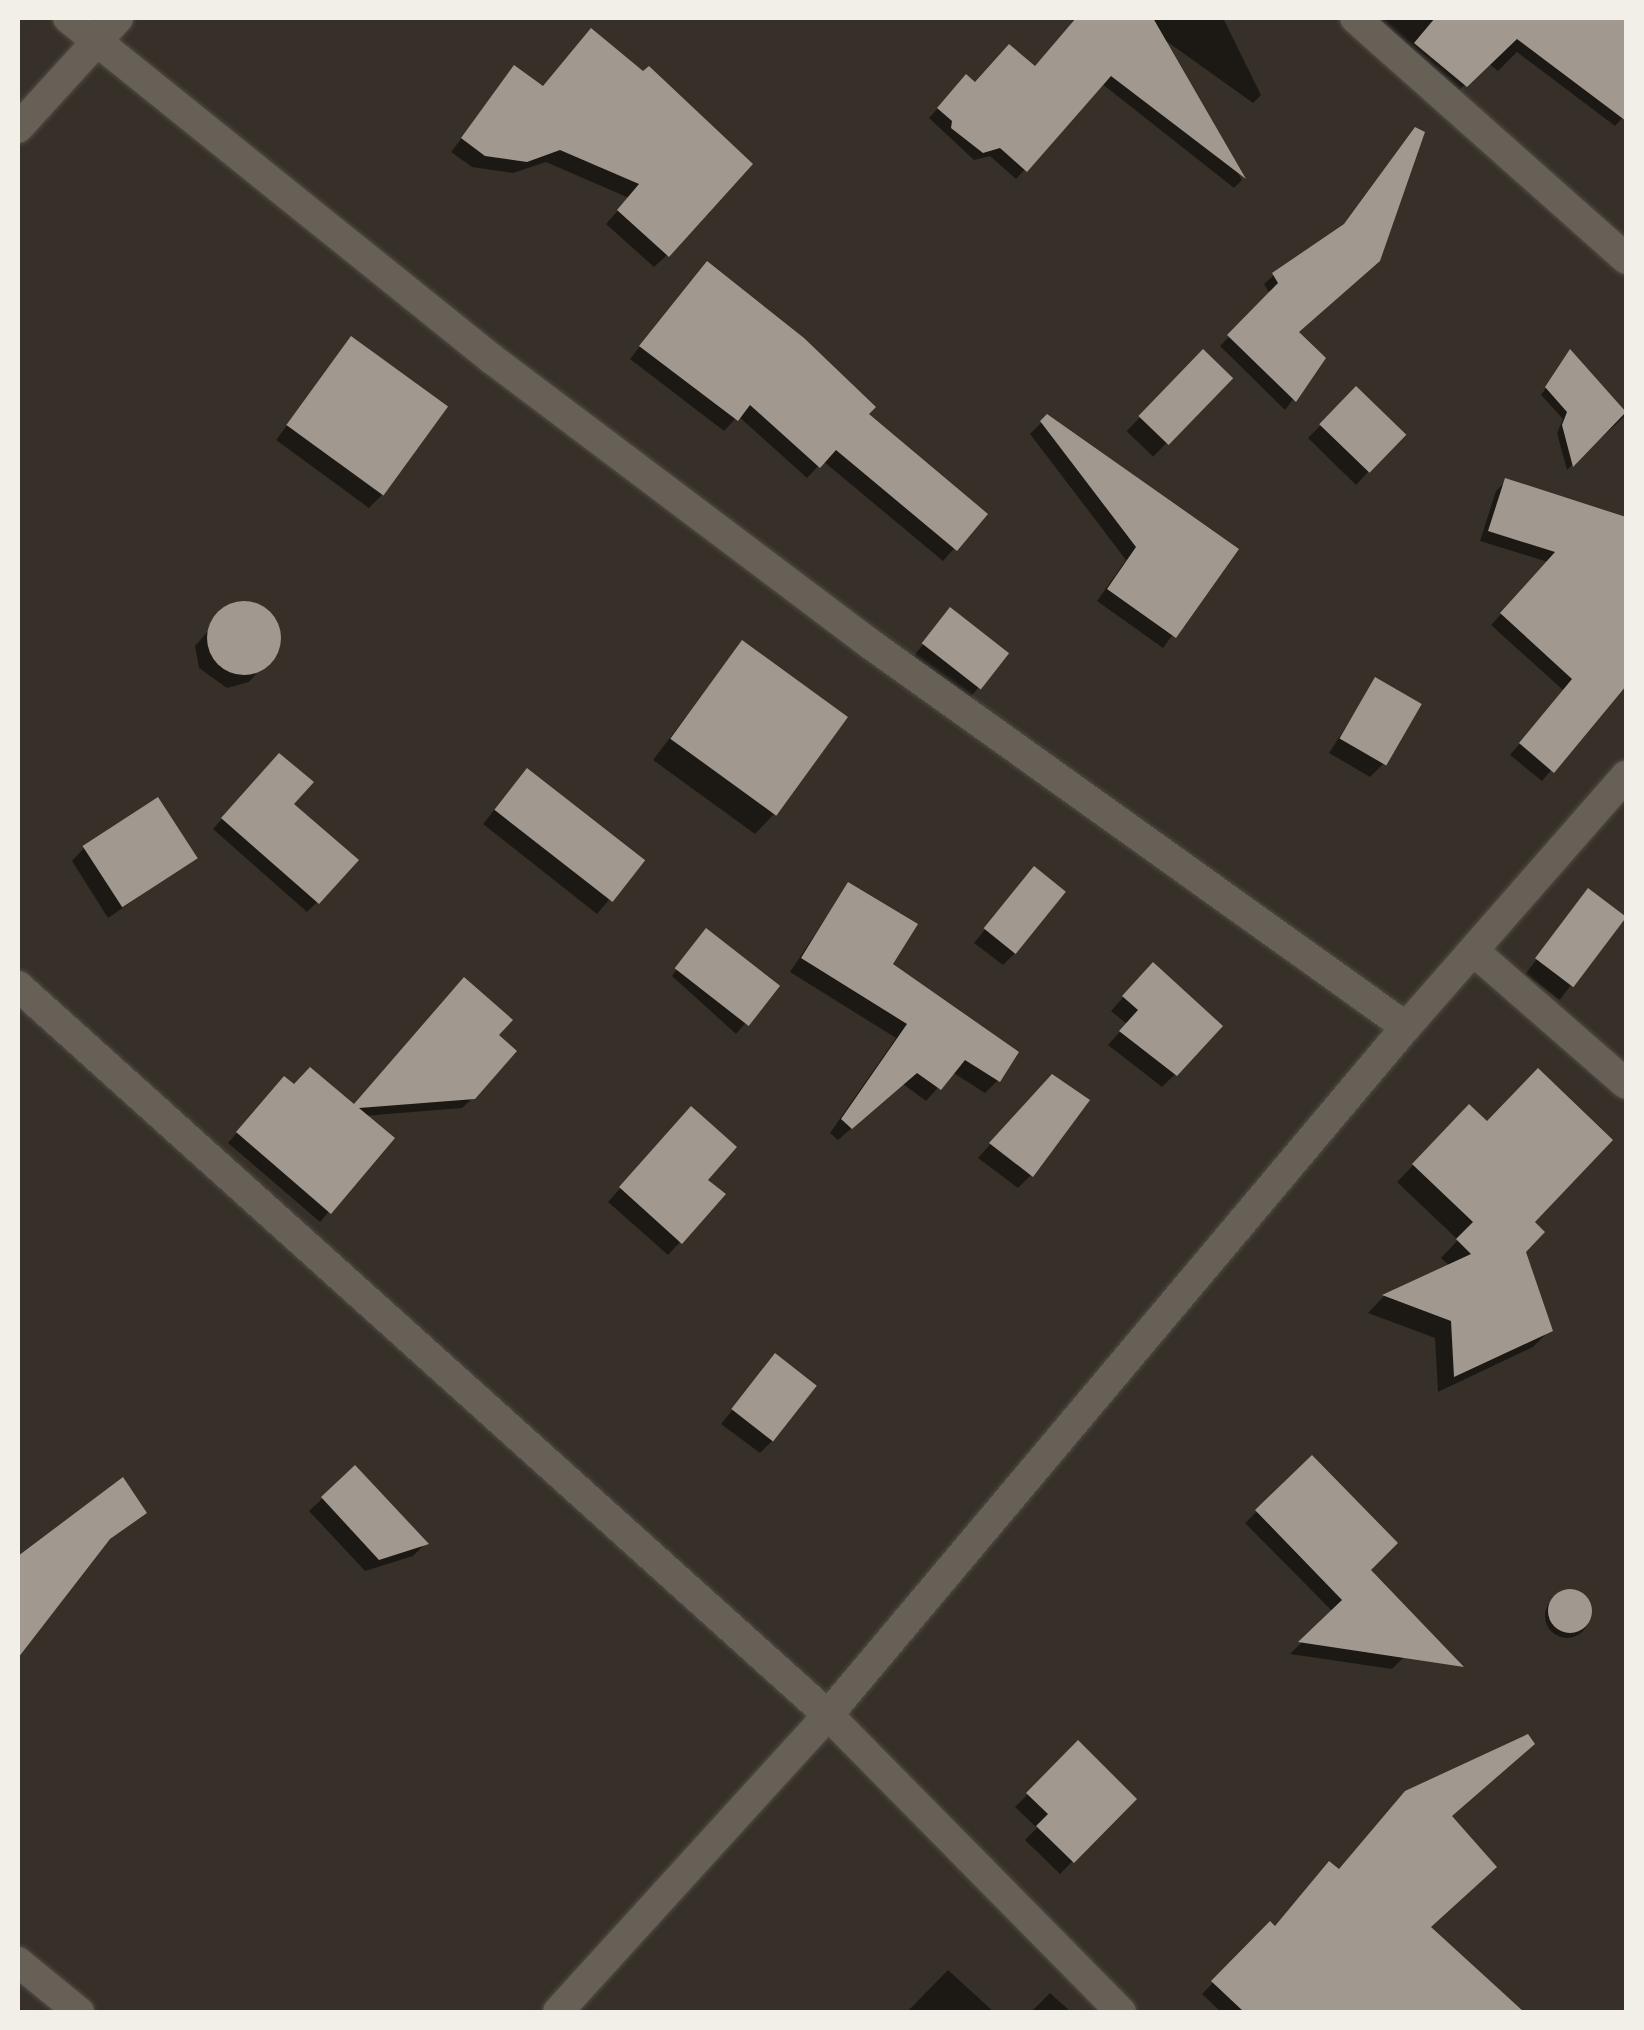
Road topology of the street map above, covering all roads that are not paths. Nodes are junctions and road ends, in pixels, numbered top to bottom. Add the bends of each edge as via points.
1 (68, 18) edge
2 (118, 18) edge
3 (1355, 18) edge
4 (96, 42) junction
5 (18, 128) edge
6 (1626, 259) edge
7 (1626, 776) edge
8 (1476, 953) junction
9 (18, 986) edge
10 (1406, 1027) junction
11 (1626, 1084) edge
12 (828, 1715) junction
13 (18, 1962) edge
14 (79, 2012) edge
15 (558, 2012) edge
16 (1122, 2012) edge

1 - 4 street
2 - 4 street
3 - 6 street
4 - 5 street
4 - 10 street via 492,359 869,643
7 - 8 street
8 - 10 street
8 - 11 street
9 - 12 street
10 - 12 street
12 - 15 street
12 - 16 street
13 - 14 street

